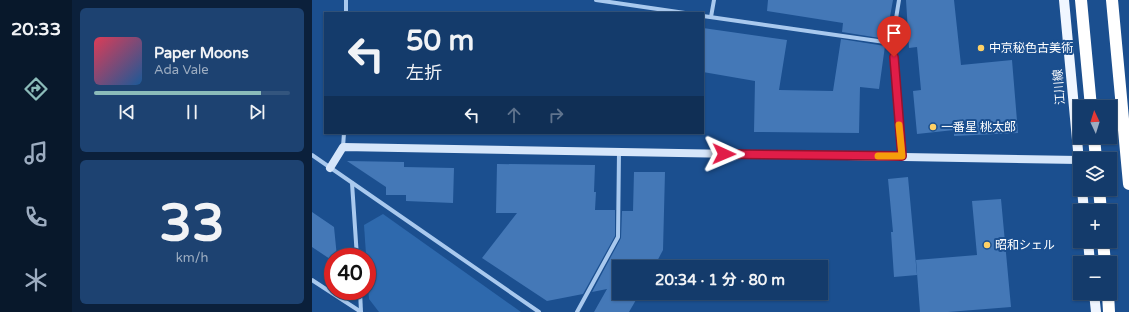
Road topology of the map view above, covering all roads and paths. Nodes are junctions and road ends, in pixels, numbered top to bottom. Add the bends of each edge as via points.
1 (346, 0) edge
2 (596, 0) edge
3 (714, 0) edge
4 (899, 0) edge
5 (1064, 0) edge
6 (1081, 0) edge
7 (1112, 0) edge
8 (346, 12) edge
9 (679, 12) edge
10 (704, 16) edge
11 (711, 17) junction
12 (892, 43) junction
13 (1090, 100) edge
14 (344, 134) edge
15 (343, 147) junction
16 (619, 152) junction
17 (1078, 152) edge
18 (312, 155) edge
19 (902, 156) junction
20 (1073, 160) edge
21 (330, 168) junction
22 (352, 183) junction
23 (1129, 184) edge
24 (356, 248) edge
25 (312, 280) edge
26 (360, 300) edge
27 (1095, 300) edge
28 (1108, 300) edge
29 (361, 312) edge
30 (539, 312) edge
31 (577, 312) edge
32 (1096, 312) edge
33 (1109, 312) edge

1 - 8 street
2 - 9 street
3 - 11 street
4 - 12 street
5 - 17 main road, 江川線
6 - 13 highway
7 - 23 highway
10 - 11 street
11 - 12 street
12 - 19 street
14 - 15 street
15 - 16 street
15 - 21 street
16 - 19 street
16 - 31 street via 618,237
18 - 21 street
19 - 20 street
21 - 22 street
22 - 24 street
22 - 30 street
25 - 29 street
26 - 29 street
27 - 32 main road
28 - 33 highway

